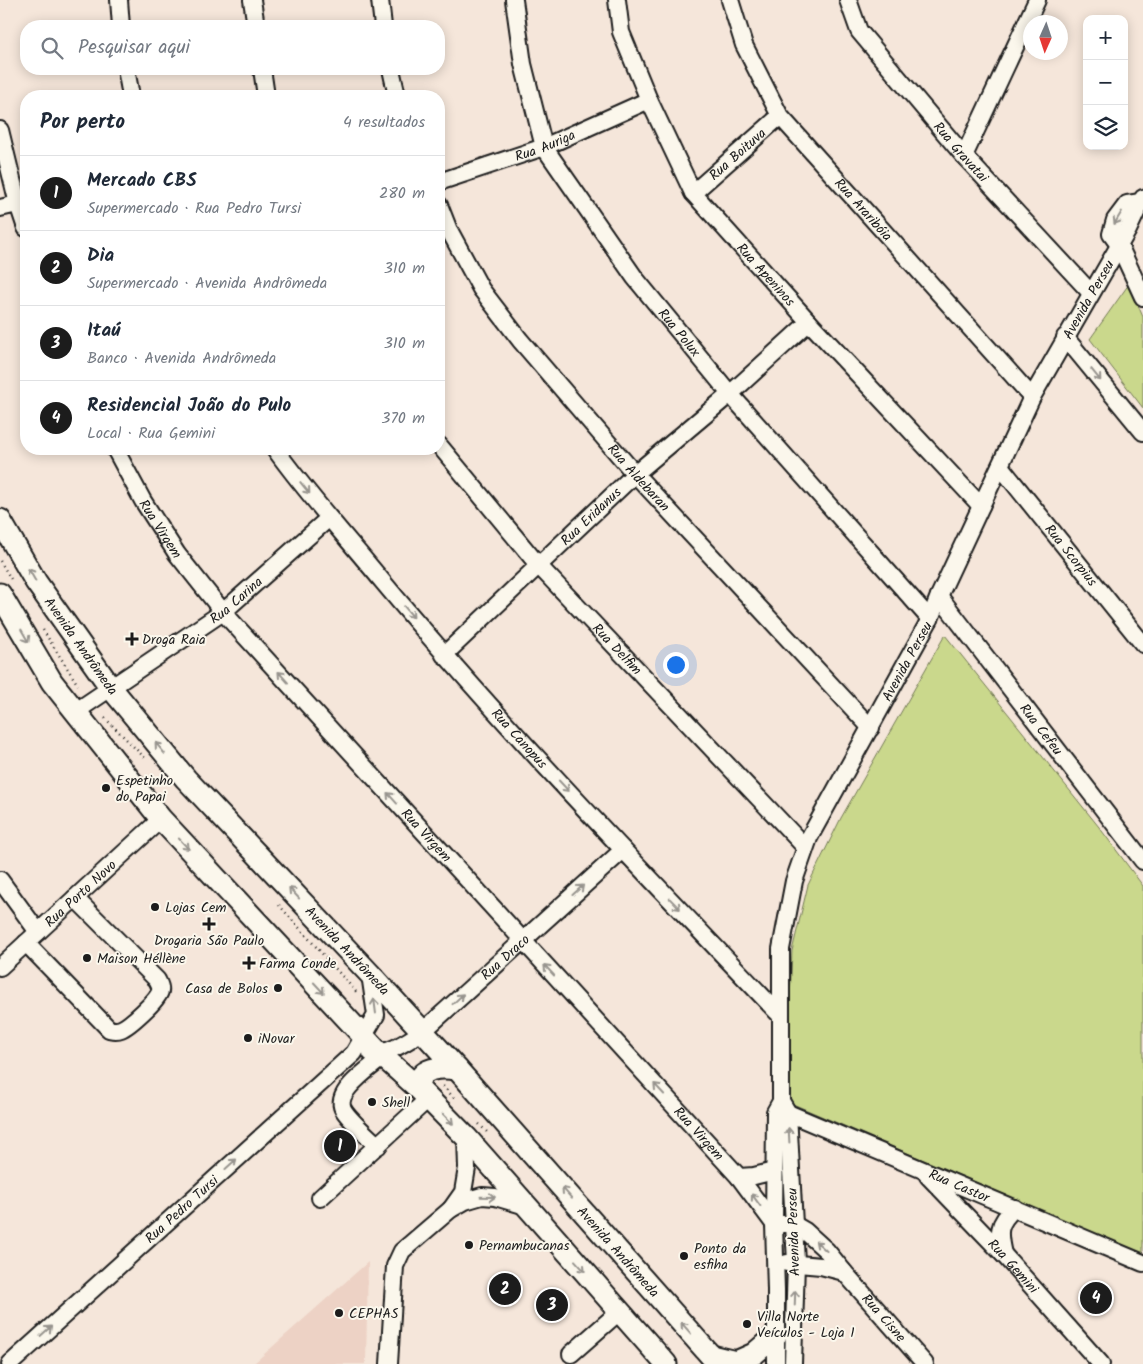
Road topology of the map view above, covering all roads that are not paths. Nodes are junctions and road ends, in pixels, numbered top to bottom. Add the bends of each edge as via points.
1 (119, 0) edge
2 (252, 0) edge
3 (380, 0) edge
4 (514, 0) edge
5 (617, 0) edge
6 (730, 0) edge
7 (848, 0) edge
8 (1037, 0) edge
9 (121, 20) edge
10 (255, 20) edge
11 (382, 20) edge
12 (127, 75) edge
13 (263, 75) edge
14 (392, 75) edge
15 (130, 90) edge
16 (265, 90) edge
17 (396, 90) edge
18 (649, 100) junction
19 (780, 116) junction
20 (0, 130) edge
21 (544, 147) junction
22 (964, 156) junction
23 (445, 180) edge
24 (693, 193) junction
25 (20, 196) edge
26 (1142, 200) edge
27 (20, 203) edge
28 (0, 208) edge
29 (445, 220) edge
30 (1119, 245) junction
31 (1091, 293) junction
32 (1143, 297) edge
33 (808, 322) junction
34 (1065, 337) junction
35 (730, 394) junction
36 (1032, 397) junction
37 (1143, 432) edge
38 (445, 452) edge
39 (118, 455) edge
40 (280, 455) edge
41 (1000, 466) junction
42 (635, 474) junction
43 (981, 506) junction
44 (329, 518) junction
45 (0, 520) edge
46 (539, 566) junction
47 (0, 594) edge
48 (939, 596) junction
49 (223, 612) junction
50 (930, 619) junction
51 (1143, 644) edge
52 (444, 655) junction
53 (111, 688) junction
54 (75, 712) junction
55 (871, 728) junction
56 (161, 819) junction
57 (805, 847) junction
58 (623, 850) junction
59 (1142, 856) edge
60 (0, 880) edge
61 (75, 898) junction
62 (32, 937) junction
63 (522, 940) junction
64 (0, 967) edge
65 (370, 974) junction
66 (780, 1015) junction
67 (422, 1032) junction
68 (359, 1044) junction
69 (382, 1055) junction
70 (457, 1069) junction
71 (423, 1093) junction
72 (781, 1109) junction
73 (466, 1137) junction
74 (378, 1146) junction
75 (923, 1170) junction
76 (774, 1171) junction
77 (739, 1177) junction
78 (320, 1198) dead end
79 (526, 1206) junction
80 (451, 1208) junction
81 (1015, 1208) junction
82 (774, 1224) junction
83 (793, 1224) junction
84 (1003, 1254) junction
85 (796, 1262) junction
86 (775, 1263) junction
87 (1143, 1263) edge
88 (844, 1272) junction
89 (620, 1312) junction
90 (776, 1335) junction
91 (571, 1354) dead end
92 (20, 1360) edge
93 (715, 1360) edge
94 (389, 1364) edge
95 (666, 1364) edge
96 (776, 1364) edge
97 (793, 1364) edge
98 (924, 1364) edge
99 (1101, 1364) edge

1 - 9 street
2 - 10 street
3 - 11 street
4 - 21 street, Rua Polux via 523,64
5 - 18 street, Rua Apeninos via 621,32
6 - 19 street, Rua Araribóia via 744,45
7 - 22 street, Rua Gravatai via 859,32
8 - 22 street
12 - 15 street
13 - 16 street
14 - 17 street
18 - 21 street, Rua Auriga
18 - 24 street, Rua Apeninos
19 - 24 street, Rua Boituva
19 - 36 street, Rua Araribóia
20 - 25 street
21 - 23 street, Rua Auriga
21 - 35 street, Rua Polux via 635,278
22 - 31 street, Rua Gravatai
24 - 33 street, Rua Apeninos
26 - 30 street, Avenida Perseu via 1127,204 1115,220 1111,234
27 - 28 street
29 - 42 street, Rua Aldebaran via 481,289 520,340
30 - 31 street, Avenida Perseu
30 - 32 street
31 - 34 street, Avenida Perseu
33 - 35 street, Rua Eridanus
33 - 43 street, Rua Apeninos
34 - 36 street, Avenida Perseu
34 -> 37 street
35 - 42 street, Rua Eridanus
35 - 50 street, Rua Polux
36 - 41 street, Avenida Perseu
38 - 46 street, Rua Delfim
39 - 49 street, Rua Virgem via 143,501 178,554
40 -> 44 street, Rua Canopus
41 - 43 street, Avenida Perseu
41 - 51 street, Rua Scorpius
42 - 46 street, Rua Eridanus
42 - 55 street, Rua Aldebaran
43 - 48 street, Avenida Perseu
44 - 49 street, Rua Carina
44 -> 52 street, Rua Canopus
53 -> 45 main road, Avenida Andrômeda via 36,582
46 - 52 street, Rua Eridanus
46 - 57 street, Rua Delfim
47 -> 54 main road via 52,682
48 - 50 street, Avenida Perseu
48 - 59 street, Rua Cefeu
49 - 53 street, Rua Carina
63 -> 49 street, Rua Virgem
50 - 55 street, Avenida Perseu
52 -> 58 street, Rua Canopus
53 - 54 street, Rua Carina
65 -> 53 main road, Avenida Andrômeda via 186,779
54 - 56 main road
55 - 57 street, Avenida Perseu
56 - 61 street, Rua Porto Novo
56 -> 68 main road
57 - 66 street, Avenida Perseu via 794,881 781,949
63 -> 58 street, Rua Draco
58 -> 66 street, Rua Canopus
60 - 62 street
61 - 62 street, Rua Porto Novo
61 - 62 street via 157,980 160,986 157,998 139,1015 122,1029 109,1029
62 - 64 street, Rua Porto Novo
67 -> 63 street, Rua Draco
77 -> 63 street, Rua Virgem
65 - 67 main road, Avenida Andrômeda
68 -> 65 street, Rua Pedro Tursi via 376,1015
66 - 72 street, Avenida Perseu
67 - 69 street, Rua Draco
67 - 70 main road, Avenida Andrômeda
68 - 69 main road
92 -> 68 street, Rua Pedro Tursi
69 - 71 main road
69 - 74 street, Rua Draco via 343,1094 341,1102 342,1108
70 - 71 main road via 439,1067 428,1071 418,1081
93 -> 70 main road, Avenida Andrômeda
71 -> 73 main road
71 - 74 street
72 - 75 street, Rua Castor
72 - 76 street, Avenida Perseu
83 -> 72 street, Avenida Perseu
73 - 79 main road
73 - 80 street via 467,1168 463,1192
74 - 78 street
75 - 81 street, Rua Castor
75 - 84 street, Rua Gemini
76 - 77 street
76 - 82 street, Avenida Perseu
82 -> 77 street, Rua Virgem
80 -> 79 street via 482,1196
79 -> 89 main road
80 - 94 street via 402,1251 395,1266
81 - 84 street via 1001,1225 999,1237
81 - 87 street, Rua Castor
82 - 83 street
82 - 86 street, Avenida Perseu
83 - 85 street, Avenida Perseu
88 -> 83 street, Rua Cisne via 827,1251
84 - 99 street, Rua Gemini
85 - 86 street
85 - 88 street
97 -> 85 street, Avenida Perseu
86 - 90 street, Avenida Perseu
88 - 98 street, Rua Cisne
89 - 91 street
89 - 95 main road
90 - 93 main road via 754,1354 736,1362
90 - 96 street, Avenida Perseu

